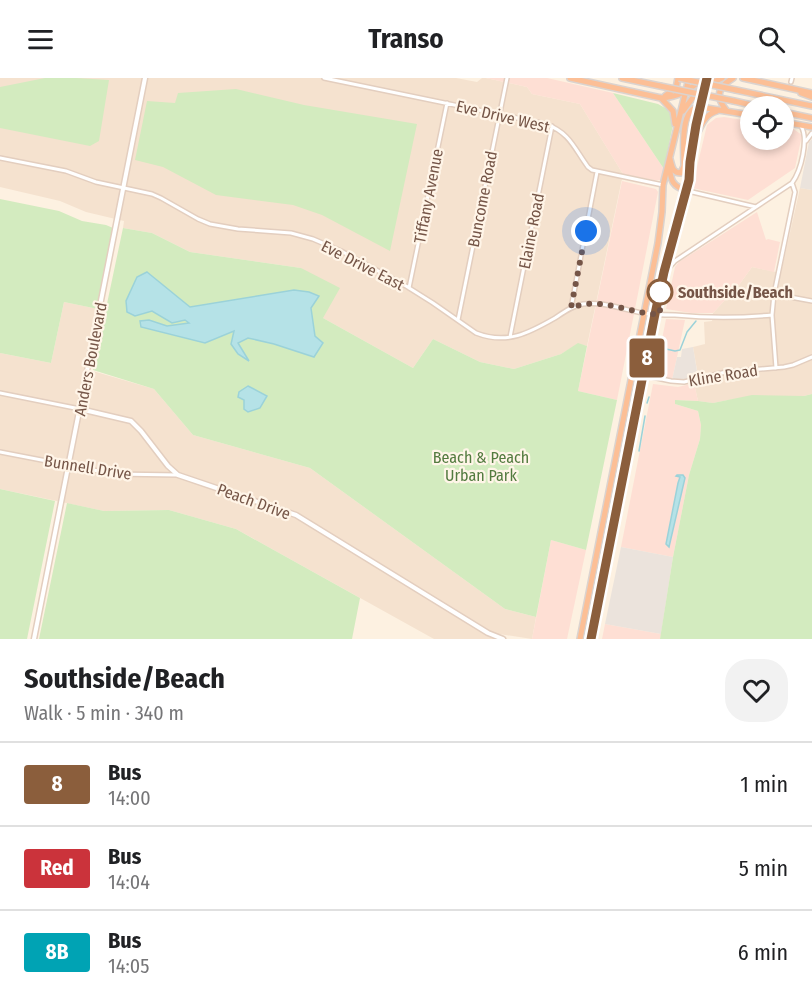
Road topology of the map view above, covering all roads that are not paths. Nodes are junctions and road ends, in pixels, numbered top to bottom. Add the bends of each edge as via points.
1 (145, 78) edge
2 (324, 78) edge
3 (507, 78) edge
4 (570, 78) edge
5 (622, 78) edge
6 (679, 78) edge
7 (689, 78) edge
8 (705, 78) edge
9 (722, 78) edge
10 (733, 78) edge
11 (742, 78) edge
12 (705, 86) junction
13 (686, 92) junction
14 (812, 95) edge
15 (661, 98) junction
16 (740, 102) edge
17 (447, 103) junction
18 (700, 106) junction
19 (812, 106) edge
20 (728, 111) junction
21 (740, 113) edge
22 (499, 114) junction
23 (794, 114) edge
24 (678, 118) junction
25 (812, 118) edge
26 (794, 123) edge
27 (794, 124) edge
28 (812, 125) edge
29 (552, 126) junction
30 (801, 126) junction
31 (812, 133) edge
32 (694, 138) junction
33 (673, 140) junction
34 (805, 142) junction
35 (0, 158) edge
36 (669, 159) junction
37 (597, 172) junction
38 (792, 183) junction
39 (663, 185) junction
40 (124, 188) junction
41 (687, 191) junction
42 (756, 207) junction
43 (664, 272) junction
44 (409, 288) junction
45 (774, 294) junction
46 (812, 302) edge
47 (571, 308) junction
48 (644, 313) junction
49 (655, 314) junction
50 (772, 315) junction
51 (458, 321) junction
52 (510, 337) junction
53 (812, 357) edge
54 (776, 368) junction
55 (633, 373) junction
56 (643, 375) junction
57 (0, 393) edge
58 (80, 409) junction
59 (0, 452) edge
60 (69, 465) junction
61 (177, 475) junction
62 (34, 639) edge
63 (503, 639) edge
64 (580, 639) edge
65 (591, 639) edge

1 - 40 street, Anders Boulevard
2 - 17 street, Eve Drive West
3 - 22 street, Buncome Road
4 - 15 highway
5 - 16 highway, bridge
6 - 15 highway via 673,91
6 - 19 highway, bridge
7 - 13 highway
8 - 12 highway
8 - 13 highway
9 - 12 highway
10 - 20 highway via 723,85 719,96
11 - 14 highway
12 - 18 highway
12 - 24 highway
13 - 15 highway
13 - 24 highway
15 - 33 highway via 673,111
17 - 22 street, Eve Drive West
17 - 44 street, Tiffany Avenue
18 - 20 highway
18 - 32 highway
18 - 36 highway via 689,112 684,129 681,172 672,169
20 - 21 highway
20 - 32 highway via 709,115
22 - 29 street, Eve Drive West
22 - 51 street, Buncome Road
23 - 25 highway
24 - 33 highway
26 - 28 highway
27 - 30 highway
28 - 30 highway
29 - 37 street, Eve Drive West via 565,134 588,167
29 - 52 street, Elaine Road
30 - 34 street
31 - 34 street
32 - 41 highway
33 - 36 highway
34 - 38 street via 799,171
35 - 40 street, Eve Drive East
36 - 39 highway
36 - 41 highway via 673,183
37 - 39 street
37 - 47 street
38 - 42 street
38 - 45 street via 795,192
39 - 48 highway via 658,243
40 - 44 street, Eve Drive East via 161,198 210,224 313,239
40 - 58 street, Anders Boulevard
41 - 42 street
41 - 43 highway
42 - 43 street
43 - 49 highway
44 - 51 street, Eve Drive East
45 - 46 street
45 - 50 street
47 - 48 street, Eve Drive East via 595,303
47 - 52 street, Eve Drive East via 532,331
48 - 49 street, Eve Drive East
48 - 55 highway
49 - 50 street, Eve Drive East via 719,318
49 - 56 highway
50 - 54 street
51 - 52 street, Eve Drive East via 484,336
53 - 54 street, Kline Road
54 - 56 street, Kline Road via 726,372 678,382
55 - 56 street, Kline Road
55 - 64 highway
56 - 65 highway
57 - 58 street
58 - 60 street, Anders Boulevard
58 - 61 street via 131,421
59 - 60 street, Bunnell Drive
60 - 61 street, Bunnell Drive via 123,475
60 - 62 street, Anders Boulevard
61 - 63 street, Peach Drive via 296,515

